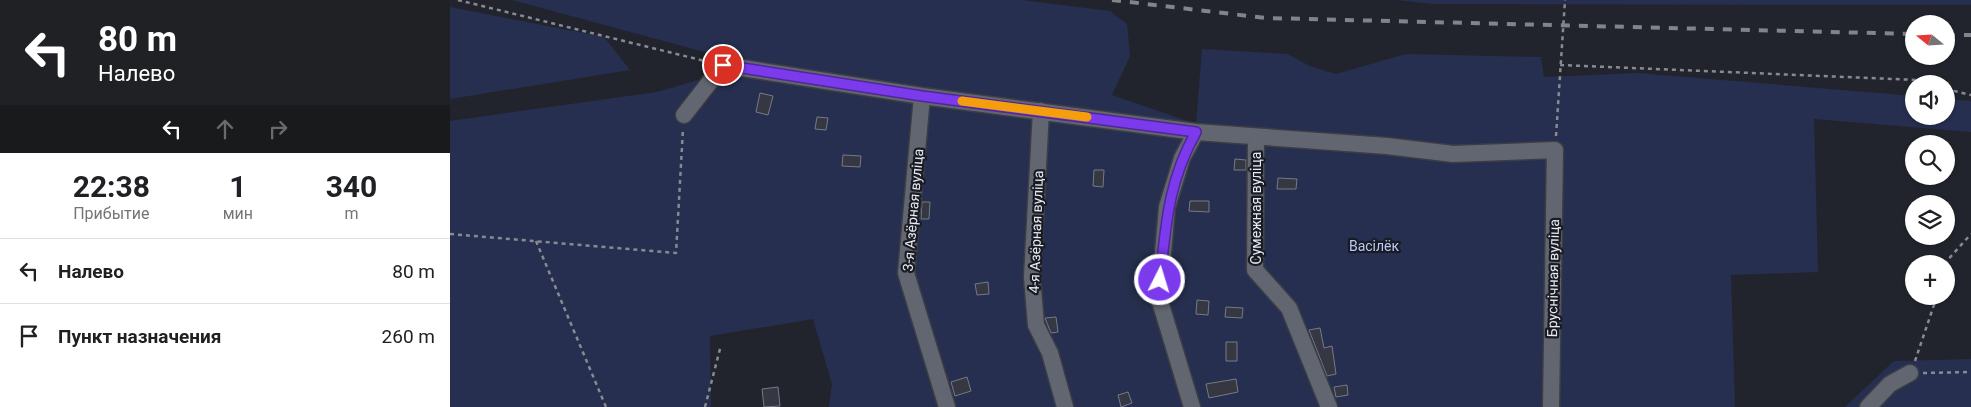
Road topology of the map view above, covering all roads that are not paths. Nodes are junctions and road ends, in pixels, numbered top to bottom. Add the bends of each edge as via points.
1 (922, 96) junction
2 (1041, 111) junction
3 (684, 115) road end
4 (1196, 132) junction
5 (1256, 138) junction
6 (1910, 373) road end
7 (948, 407) edge
8 (1065, 407) edge
9 (1192, 407) edge
10 (1329, 407) edge
11 (1551, 407) edge
12 (1868, 407) edge

1 - 2 street
1 - 3 street via 723,65
1 - 7 street, 3-я Азёрная вуліца via 906,273
2 - 4 street
2 - 8 street, 4-я Азёрная вуліца via 1032,276 1036,325 1050,353
4 - 5 street
4 - 9 street via 1182,158 1167,207 1158,298
5 - 10 street, Сумежная вуліца via 1255,270 1289,308
5 - 11 street, Бруснічная вуліца via 1387,146 1453,154 1555,150
6 - 12 street via 1890,384

